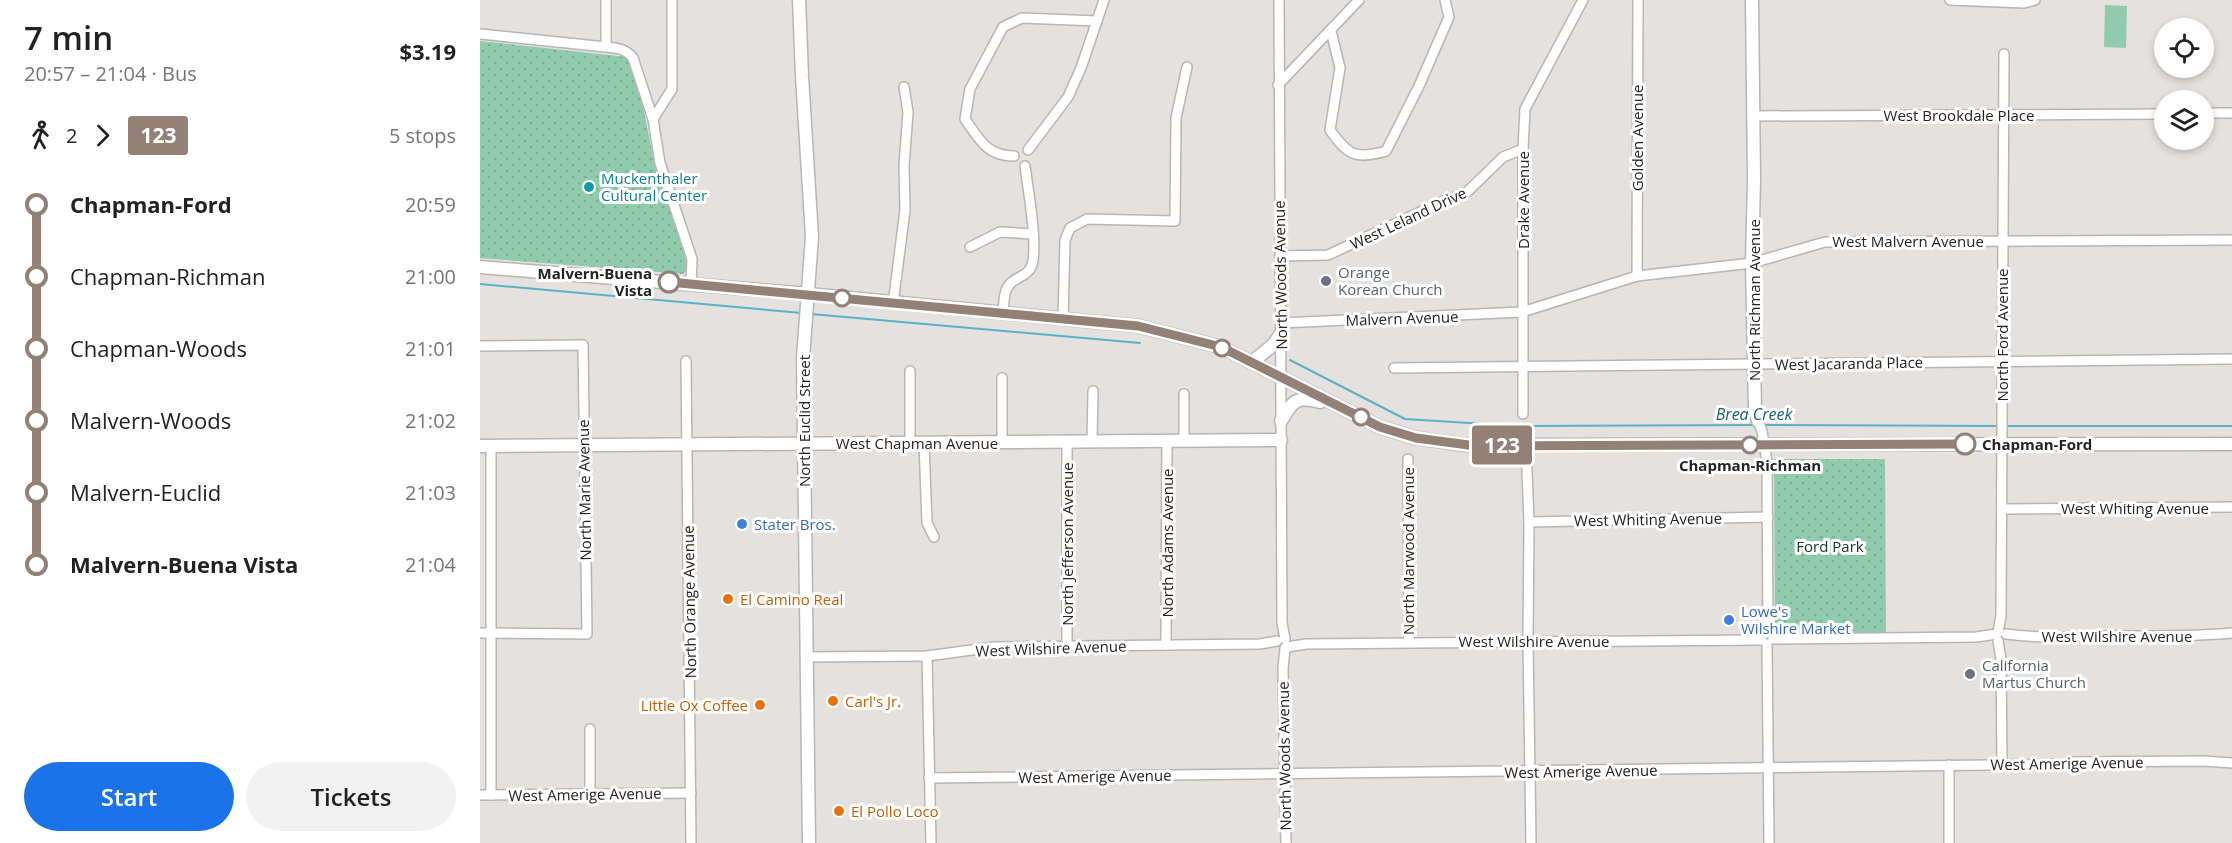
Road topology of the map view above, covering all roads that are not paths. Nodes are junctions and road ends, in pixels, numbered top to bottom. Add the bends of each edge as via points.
1 (606, 0) edge
2 (672, 0) edge
3 (799, 0) edge
4 (1104, 0) edge
5 (1279, 0) edge
6 (1359, 0) edge
7 (1445, 0) edge
8 (1583, 0) edge
9 (1638, 0) edge
10 (1752, 0) edge
11 (1950, 0) edge
12 (2035, 0) edge
13 (1097, 21) junction
14 (1331, 31) junction
15 (480, 34) edge
16 (606, 47) junction
17 (2004, 54) dead end
18 (1187, 68) dead end
19 (1278, 85) junction
20 (904, 87) dead end
21 (2214, 113) edge
22 (2232, 113) edge
23 (2154, 114) edge
24 (2004, 115) junction
25 (1753, 116) junction
26 (653, 119) junction
27 (1523, 148) junction
28 (1028, 150) dead end
29 (1014, 156) dead end
30 (1025, 166) dead end
31 (1033, 234) junction
32 (2232, 240) edge
33 (2003, 241) junction
34 (970, 247) dead end
35 (1280, 256) junction
36 (1752, 263) junction
37 (480, 267) edge
38 (1637, 276) junction
39 (691, 284) junction
40 (807, 300) junction
41 (893, 304) junction
42 (1522, 312) junction
43 (1003, 314) junction
44 (1063, 320) junction
45 (1282, 327) junction
46 (480, 346) edge
47 (2232, 359) edge
48 (686, 361) dead end
49 (1252, 362) junction
50 (2001, 362) junction
51 (1754, 364) junction
52 (1522, 367) junction
53 (1394, 368) dead end
54 (910, 371) dead end
55 (1281, 376) junction
56 (1002, 378) dead end
57 (1093, 392) dead end
58 (1184, 394) dead end
59 (1336, 405) junction
60 (1522, 414) dead end
61 (1281, 421) junction
62 (1760, 426) joint
63 (2001, 438) junction
64 (1281, 440) junction
65 (1167, 441) junction
66 (1184, 441) junction
67 (1002, 442) junction
68 (1067, 442) junction
69 (1092, 442) junction
70 (687, 443) junction
71 (910, 443) junction
72 (924, 443) junction
73 (804, 444) junction
74 (2232, 444) edge
75 (584, 445) junction
76 (1526, 445) junction
77 (1765, 445) junction
78 (486, 446) edge
79 (1408, 459) dead end
80 (2232, 507) edge
81 (2002, 509) junction
82 (1768, 517) junction
83 (1529, 522) junction
84 (934, 537) dead end
85 (480, 633) edge
86 (490, 633) junction
87 (2232, 633) edge
88 (2212, 635) junction
89 (2001, 637) junction
90 (2232, 638) edge
91 (1767, 639) junction
92 (1528, 641) junction
93 (1409, 642) junction
94 (1282, 644) junction
95 (1166, 645) junction
96 (1066, 646) junction
97 (927, 656) junction
98 (806, 657) junction
99 (590, 729) dead end
100 (2232, 763) edge
101 (1949, 765) junction
102 (2002, 765) junction
103 (1768, 767) junction
104 (1529, 772) junction
105 (1285, 773) junction
106 (929, 778) junction
107 (691, 793) junction
108 (590, 794) junction
109 (480, 795) edge
110 (491, 795) junction
111 (691, 843) edge
112 (809, 843) edge
113 (931, 843) edge
114 (1286, 843) edge
115 (1531, 843) edge
116 (1769, 843) edge
117 (1949, 843) edge

1 - 16 street
2 - 26 street via 672,89
3 - 40 main road, North Euclid Street via 812,237
4 - 13 street
5 - 19 street, North Woods Avenue
6 - 14 street
7 - 14 street via 1449,16 1386,151 1364,157 1343,148 1330,130 1340,69
8 - 27 street, Drake Avenue via 1525,109
9 - 38 street, Golden Avenue
10 - 25 main road, North Richman Avenue
11 - 12 street
13 - 28 street via 1068,97
13 - 29 street via 1022,18 1003,27 970,89 965,119 986,148
14 - 19 street
15 - 16 street
16 - 26 street via 623,49 633,58
17 - 24 street, North Ford Avenue
18 - 44 street via 1176,118 1175,221 1087,219 1070,228 1065,240
19 - 35 street, North Woods Avenue
20 - 41 street via 908,112 905,210
21 - 22 street
23 - 24 street, West Brookdale Place
24 - 25 street, West Brookdale Place
24 - 33 street, North Ford Avenue
25 - 36 main road, North Richman Avenue
26 - 39 street via 660,163 693,259
27 - 35 street, West Leland Drive via 1503,157 1466,193 1328,255
27 - 42 street, Drake Avenue
30 - 31 street
31 - 34 street via 1000,232
31 - 43 street via 1032,264 1006,290
32 - 33 street, West Malvern Avenue
33 - 36 street, West Malvern Avenue via 1825,242
33 - 50 street, North Ford Avenue
35 - 45 street, North Woods Avenue
36 - 38 street, West Malvern Avenue
36 - 51 main road, North Richman Avenue
37 - 39 main road
38 - 42 street, West Malvern Avenue
39 - 40 main road
40 - 41 main road
40 - 73 main road, North Euclid Street
41 - 43 main road
42 - 45 street, Malvern Avenue
42 - 52 street, Drake Avenue
43 - 44 main road
44 - 49 main road via 1138,326 1221,347
45 - 49 main road via 1273,345
45 - 55 street, North Woods Avenue
46 - 75 street, North Marie Avenue via 583,345
47 - 50 street, West Jacaranda Place
48 - 70 street, North Orange Avenue
49 - 55 main road
50 - 51 street, West Jacaranda Place
50 - 63 street, North Ford Avenue
51 - 52 street, West Jacaranda Place
51 - 62 main road, North Richman Avenue via 1755,410
52 - 53 street, West Jacaranda Place
52 - 60 street, Drake Avenue
54 - 71 street
55 - 59 main road
55 - 61 street, North Woods Avenue
56 - 67 street
57 - 69 street
58 - 66 street
59 - 61 main road via 1300,399 1292,403
59 - 76 main road via 1380,427 1416,438 1476,446
61 - 64 street, North Woods Avenue
62 - 77 street, North Richman Avenue
63 - 74 main road
63 - 77 main road
63 - 81 street, North Ford Avenue
64 - 66 main road, West Chapman Avenue
64 - 94 street, North Woods Avenue
65 - 66 main road, West Chapman Avenue
65 - 69 main road, West Chapman Avenue
65 - 95 street, North Adams Avenue
67 - 68 main road, West Chapman Avenue
67 - 72 main road, West Chapman Avenue
68 - 69 main road, West Chapman Avenue
68 - 96 street, North Jefferson Avenue
70 - 73 main road, West Chapman Avenue
70 - 75 main road, West Chapman Avenue
70 - 107 street, North Orange Avenue
71 - 72 main road, West Chapman Avenue
71 - 73 main road, West Chapman Avenue
72 - 84 street via 927,523
73 - 98 main road, North Euclid Street
75 - 78 main road, West Chapman Avenue
75 - 86 street, North Marie Avenue via 586,634
76 - 77 main road
76 - 83 street
77 - 82 street, North Richman Avenue
78 - 86 street
79 - 93 street, North Marwood Avenue
80 - 81 street, West Whiting Avenue
81 - 89 street, North Ford Avenue
82 - 83 street, West Whiting Avenue
82 - 91 street, North Richman Avenue
83 - 92 street
85 - 86 street
86 - 110 street
87 - 88 street, West Wilshire Avenue
88 - 89 street, West Wilshire Avenue
88 - 90 street, West Wilshire Avenue
89 - 91 street, West Wilshire Avenue
89 - 102 street, North Ford Avenue
91 - 92 street, West Wilshire Avenue
91 - 103 street, North Richman Avenue
92 - 93 street, West Wilshire Avenue
92 - 104 street
93 - 94 street, West Wilshire Avenue
94 - 95 street, West Wilshire Avenue
94 - 105 street, North Woods Avenue
95 - 96 street, West Wilshire Avenue
96 - 97 street, West Wilshire Avenue via 994,647
97 - 98 street, West Wilshire Avenue
97 - 106 street
98 - 112 main road, North Euclid Street
99 - 108 street
100 - 102 street, West Amerige Avenue
101 - 102 street, West Amerige Avenue
101 - 103 street, West Amerige Avenue
101 - 117 street
103 - 104 street, West Amerige Avenue
103 - 116 street, North Richman Avenue
104 - 105 street, West Amerige Avenue
104 - 115 street
105 - 106 street, West Amerige Avenue
105 - 114 street, North Woods Avenue
106 - 113 street
107 - 108 street, West Amerige Avenue
107 - 111 street, North Orange Avenue
108 - 110 street, West Amerige Avenue
109 - 110 street, West Amerige Avenue

